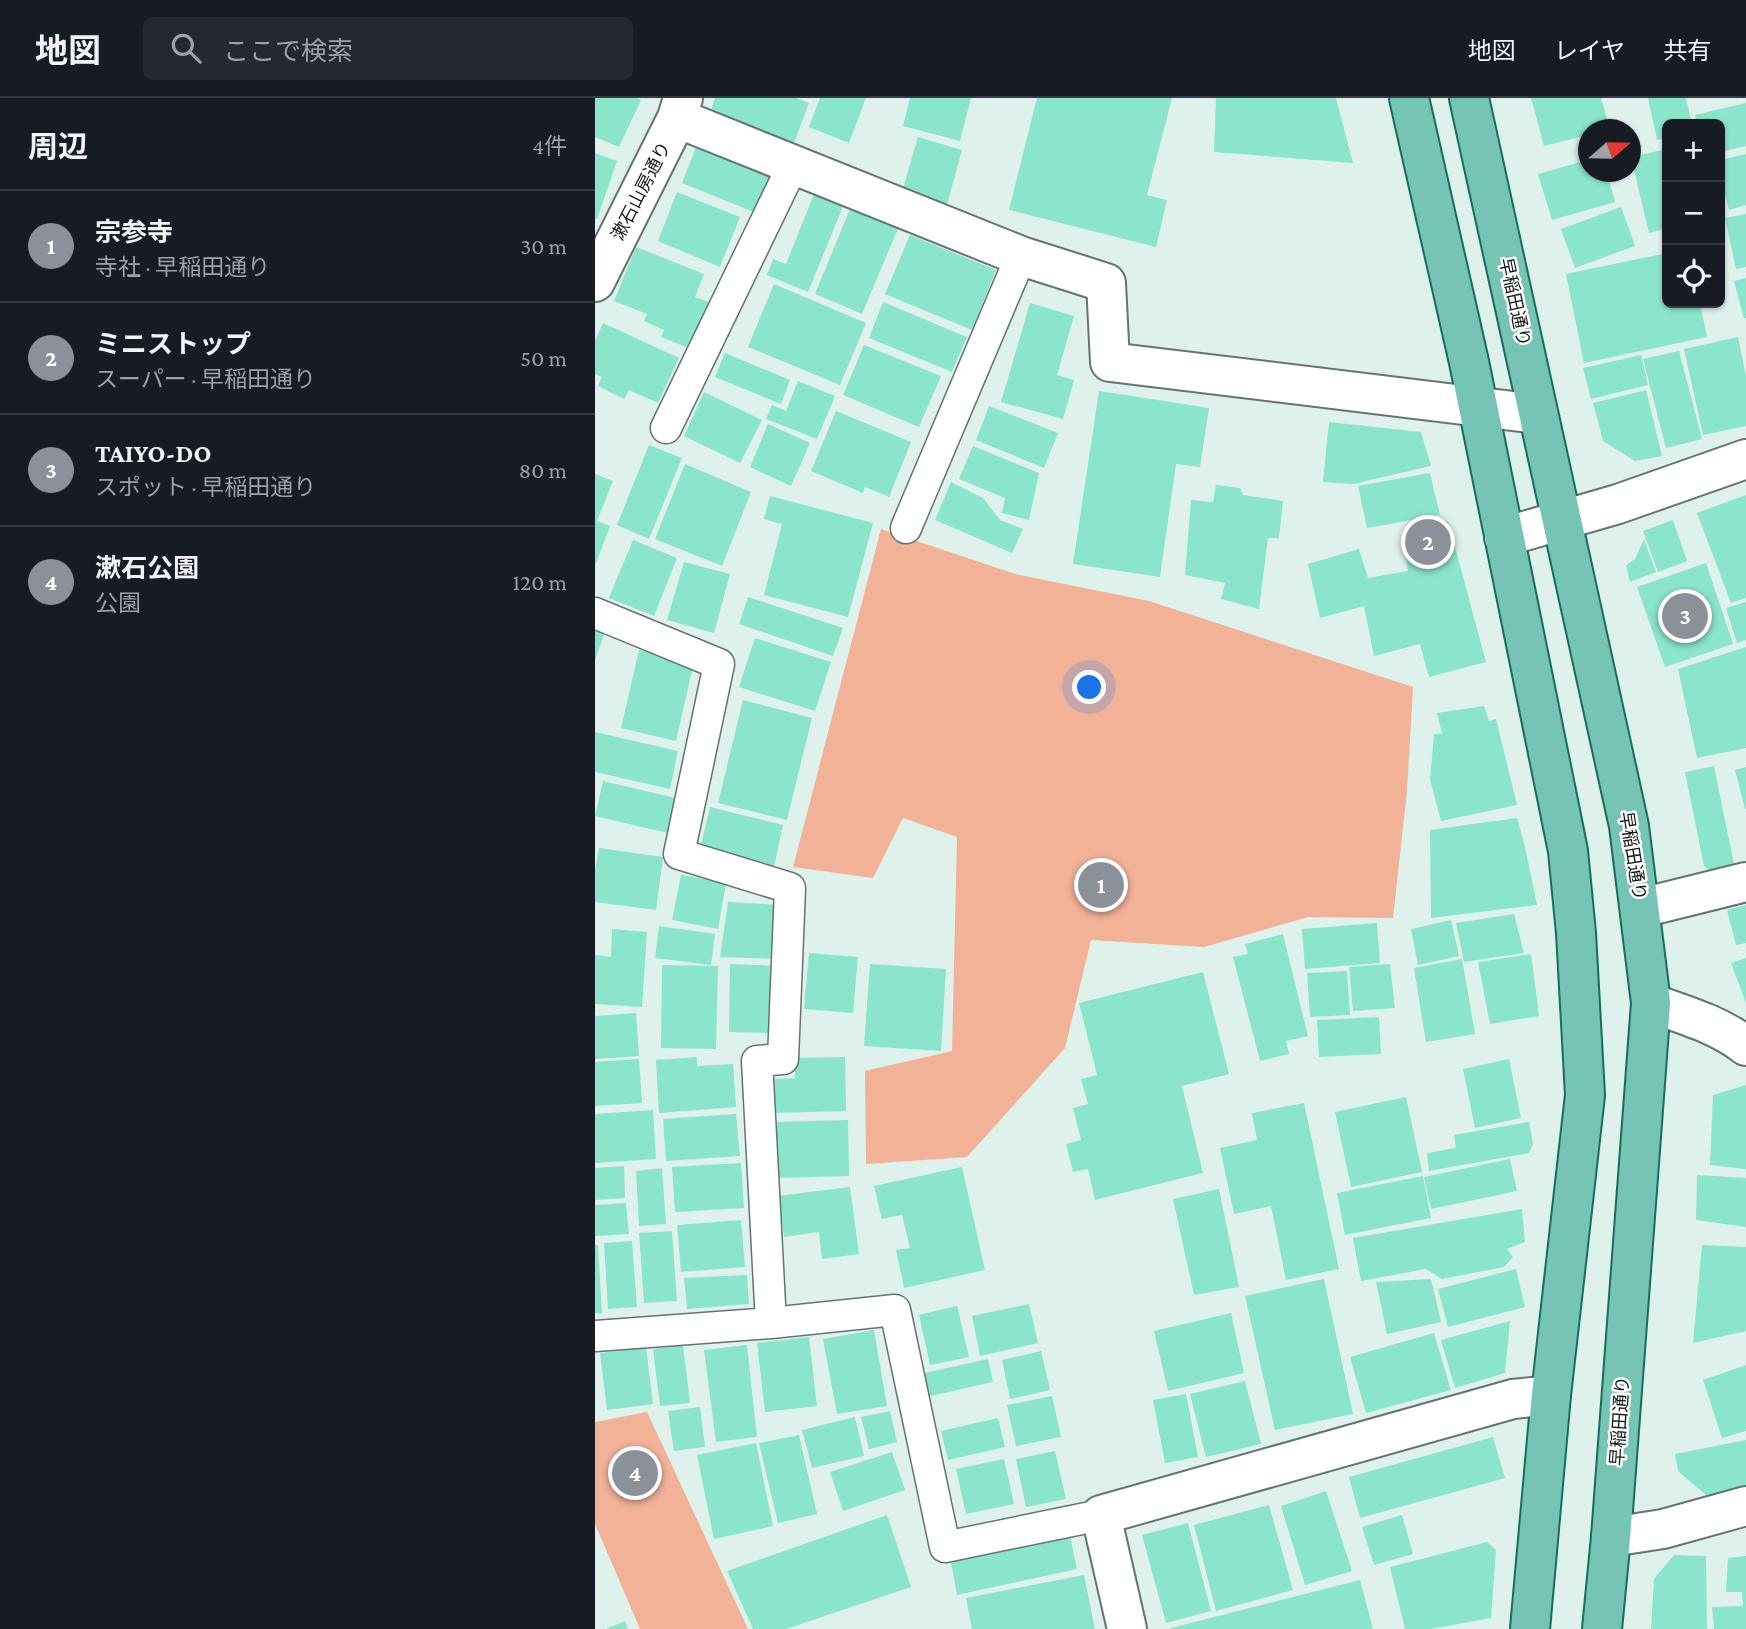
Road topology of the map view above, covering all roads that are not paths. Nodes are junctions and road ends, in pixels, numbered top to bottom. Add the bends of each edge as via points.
1 (1409, 98) edge
2 (1469, 98) edge
3 (680, 108) edge
4 (793, 165) junction
5 (1021, 256) junction
6 (595, 282) edge
7 (1478, 406) junction
8 (1538, 414) junction
9 (666, 428) dead end
10 (1746, 459) edge
11 (1563, 521) junction
12 (906, 528) dead end
13 (1504, 537) junction
14 (595, 613) edge
15 (1746, 882) edge
16 (1641, 908) junction
17 (1651, 1003) junction
18 (1746, 1046) edge
19 (771, 1324) junction
20 (595, 1336) edge
21 (1551, 1395) junction
22 (1746, 1507) edge
23 (1101, 1515) junction
24 (1611, 1537) junction
25 (1127, 1629) edge
26 (1530, 1629) edge
27 (1602, 1629) edge

1 - 7 main road
2 - 8 main road, 早稲田通り
3 - 4 street
3 - 6 street, 漱石山房通り
4 - 5 street
4 - 9 lane
5 - 7 street via 1106,283 1110,362
5 - 12 lane
7 - 8 street
7 - 13 main road
8 - 11 main road, 早稲田通り
10 - 11 street
11 - 13 street
11 - 16 main road, 早稲田通り via 1629,826
13 - 21 main road via 1568,851 1582,1024 1585,1095
14 - 19 lane via 719,664 680,854 790,888 783,1059 757,1061
15 - 16 street
16 - 17 main road, 早稲田通り
17 - 18 street via 1704,1022
17 - 24 main road, 早稲田通り
19 - 20 lane
19 - 23 lane via 895,1310 945,1547
21 - 23 street via 1513,1399
21 - 26 main road
22 - 24 street
23 - 25 street
24 - 27 main road, 早稲田通り

